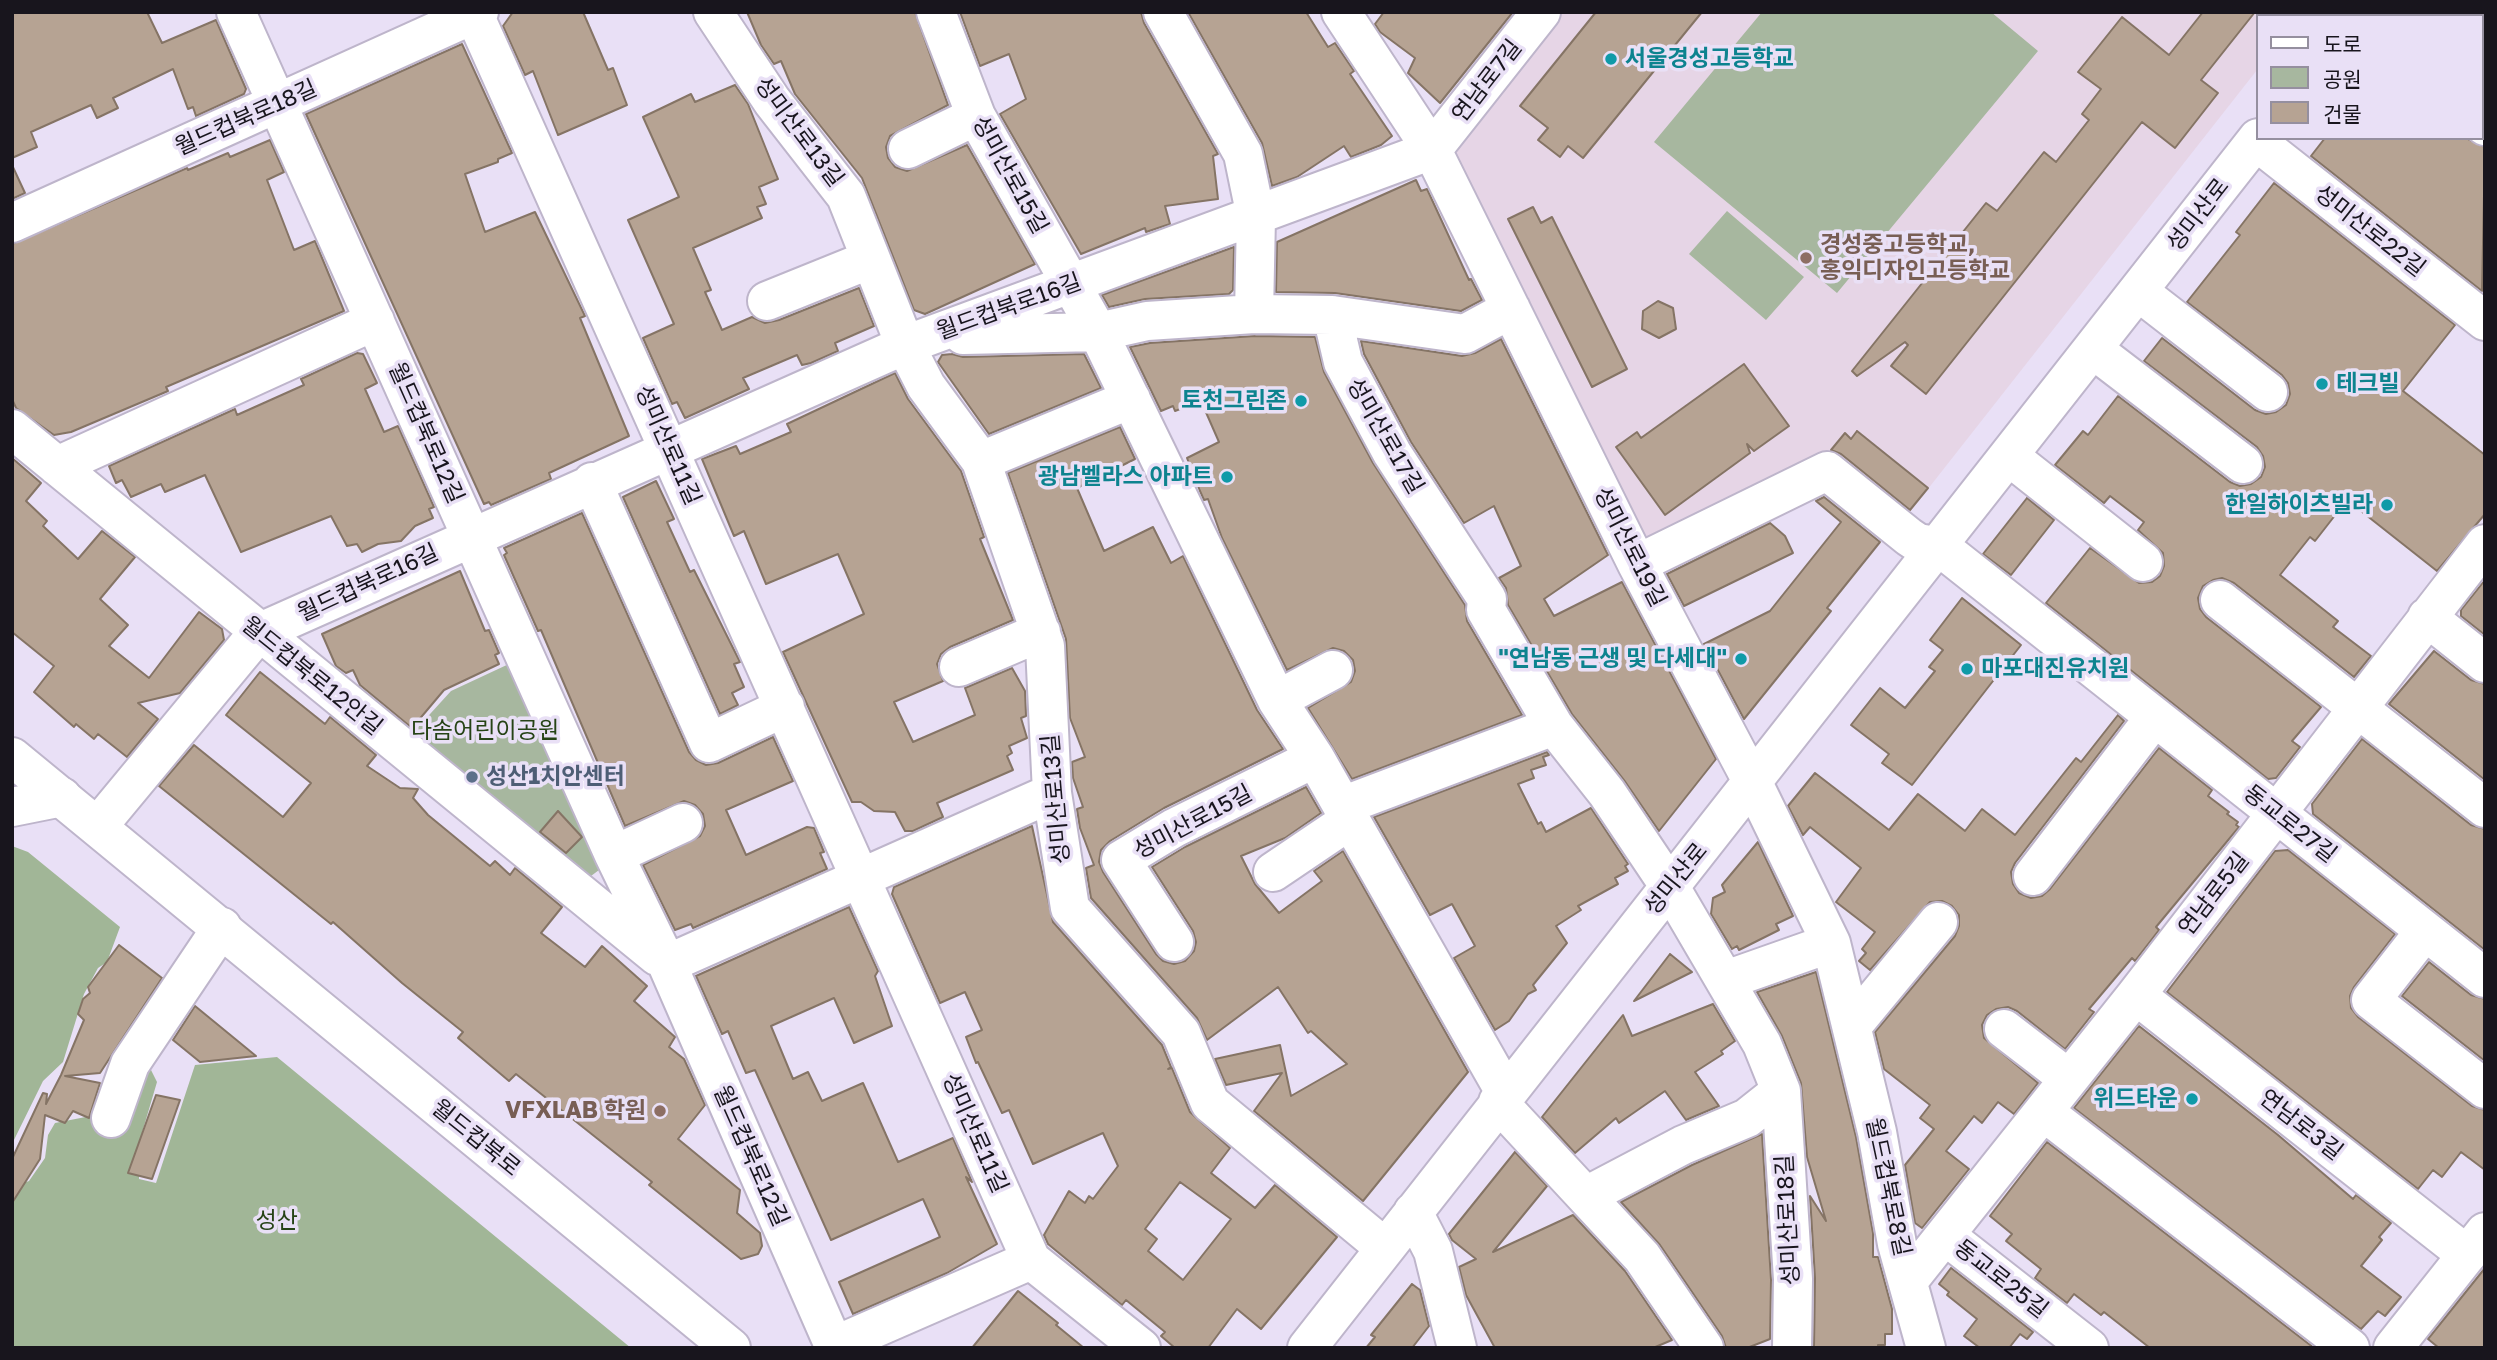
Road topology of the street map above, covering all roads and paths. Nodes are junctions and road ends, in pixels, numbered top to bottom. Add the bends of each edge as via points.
1 (236, 12) edge
2 (713, 12) edge
3 (936, 12) edge
4 (1163, 12) edge
5 (1341, 12) edge
6 (1541, 12) edge
7 (475, 13) edge
8 (278, 104) junction
9 (976, 116) junction
10 (2257, 140) edge
11 (908, 149) dead end
12 (1433, 150) junction
13 (1255, 217) junction
14 (12, 223) edge
15 (871, 259) junction
16 (1070, 285) junction
17 (2138, 292) junction
18 (767, 301) dead end
19 (1511, 309) junction
20 (1254, 314) junction
21 (1332, 315) junction
22 (375, 321) junction
23 (2485, 321) edge
24 (1098, 331) junction
25 (918, 340) junction
26 (2094, 350) junction
27 (2268, 392) dead end
28 (1131, 398) junction
29 (12, 429) edge
30 (670, 448) junction
31 (2010, 457) junction
32 (981, 461) junction
33 (2243, 464) dead end
34 (57, 466) junction
35 (592, 482) junction
36 (472, 535) junction
37 (2485, 544) edge
38 (1940, 547) junction
39 (2143, 562) dead end
40 (1637, 564) junction
41 (2220, 600) dead end
42 (2427, 617) junction
43 (1041, 632) junction
44 (258, 633) junction
45 (2485, 663) edge
46 (959, 667) dead end
47 (1333, 670) dead end
48 (1277, 700) junction
49 (785, 707) junction
50 (2358, 707) junction
51 (2154, 718) junction
52 (1554, 726) junction
53 (12, 757) edge
54 (1315, 758) junction
55 (1753, 783) junction
56 (1052, 793) junction
57 (62, 797) junction
58 (12, 807) edge
59 (2485, 807) edge
60 (1346, 813) junction
61 (2276, 813) junction
62 (683, 823) dead end
63 (98, 826) junction
64 (614, 855) junction
65 (1273, 872) dead end
66 (2033, 876) dead end
67 (861, 878) junction
68 (1670, 887) junction
69 (1938, 922) dead end
70 (222, 927) junction
71 (2425, 931) junction
72 (1174, 942) dead end
73 (1831, 943) junction
74 (667, 964) junction
75 (2485, 978) edge
76 (1726, 980) junction
77 (2136, 996) junction
78 (1853, 1025) junction
79 (2004, 1029) dead end
80 (2069, 1079) junction
81 (2485, 1089) edge
82 (1781, 1091) junction
83 (1502, 1097) junction
84 (2044, 1112) junction
85 (111, 1118) dead end
86 (1586, 1196) junction
87 (1413, 1212) junction
88 (1946, 1236) junction
89 (2478, 1246) edge
90 (1385, 1248) junction
91 (1031, 1260) junction
92 (1909, 1280) junction
93 (835, 1347) edge
94 (731, 1348) edge
95 (1141, 1348) edge
96 (1307, 1348) edge
97 (1457, 1348) edge
98 (1704, 1348) edge
99 (1792, 1348) edge
100 (1926, 1348) edge
101 (2089, 1348) edge
102 (2350, 1348) edge
103 (2393, 1348) edge

1 - 8 street, 월드컵북로12길
2 - 15 street, 성미산로13길 via 772,101 846,196
3 - 9 street, 성미산로15길
4 - 13 street via 1242,154
5 - 12 street, 성미산로19길
6 - 12 street, 연남로7길
7 - 8 street, 월드컵북로18길
7 - 30 street, 성미산로11길
8 - 14 street, 월드컵북로18길
8 - 22 street, 월드컵북로12길
9 - 11 street
9 - 16 street, 성미산로15길
10 - 17 street, 성미산로
10 - 23 street, 성미산로22길
12 - 13 street, 월드컵북로16길
12 - 19 street, 성미산로19길
13 - 16 street, 월드컵북로16길
13 - 20 street
15 - 18 street
15 - 25 street, 성미산로13길
16 - 24 street, 성미산로15길
16 - 25 street, 월드컵북로16길
17 - 26 street, 성미산로
17 - 27 street
19 - 21 street via 1465,334
19 - 40 street, 성미산로19길
20 - 21 street
20 - 24 street via 1147,321
21 - 52 street, 성미산로17길 via 1343,362 1392,453 1487,599 1486,610
22 - 34 street
22 - 36 street, 월드컵북로12길
24 - 25 street
24 - 28 street, 성미산로15길
25 - 30 street, 월드컵북로16길
25 - 32 street, 성미산로13길 via 926,386
26 - 31 street, 성미산로
26 - 33 street
28 - 32 street
28 - 48 street, 성미산로15길
29 - 34 street, 월드컵북로12안길
30 - 35 street, 월드컵북로16길
30 - 49 street, 성미산로11길
31 - 38 street, 성미산로
31 - 39 street
32 - 43 street, 성미산로13길
34 - 44 street, 월드컵북로12안길
35 - 36 street, 월드컵북로16길
35 - 49 street via 709,743
36 - 44 street, 월드컵북로16길
36 - 64 street, 월드컵북로12길
37 - 42 street, 연남로5길
38 - 40 street via 1909,537 1827,471
38 - 51 street, 동교로27길
38 - 55 street, 성미산로
40 - 55 street, 성미산로19길
41 - 50 street
42 - 45 street
42 - 50 street, 연남로5길
43 - 46 street
43 - 56 street, 성미산로13길
44 - 63 street, 월드컵북로16길
44 - 74 street, 월드컵북로12안길
47 - 48 street
48 - 54 street, 성미산로15길
49 - 67 street, 성미산로11길
50 - 59 street
50 - 61 street, 연남로5길
51 - 61 street, 동교로27길
51 - 66 street
52 - 60 street
52 - 68 street, 성미산로17길 via 1607,793
53 - 57 street, 월드컵북로
54 - 60 street, 성미산로15길
54 - 72 street, 성미산로15길 via 1174,828 1121,860
55 - 68 street, 성미산로
55 - 73 street, 월드컵북로8길
56 - 67 street
56 - 90 street, 성미산로13길 via 1067,902 1181,1033 1210,1103
57 - 58 street
57 - 63 street, 월드컵북로
60 - 65 street
60 - 83 street, 성미산로15길
61 - 71 street, 동교로27길
61 - 77 street, 연남로5길
62 - 64 street
63 - 70 street, 월드컵북로
64 - 74 street, 월드컵북로12길
67 - 74 street
67 - 91 street, 성미산로11길
68 - 76 street, 성미산로18길
68 - 83 street, 성미산로
69 - 78 street
70 - 85 street via 130,1064
70 - 94 street, 월드컵북로
71 - 75 street, 동교로27길
71 - 81 street via 2371,1000
73 - 76 street
73 - 78 street, 월드컵북로8길
74 - 93 street, 월드컵북로12길
76 - 82 street, 성미산로18길 via 1762,1044
77 - 80 street, 연남로5길
77 - 89 street, 연남로3길
78 - 92 street, 월드컵북로8길 via 1897,1244
79 - 80 street
80 - 84 street, 연남로5길
82 - 86 street via 1747,1118 1683,1145
82 - 99 street, 성미산로18길 via 1793,1279
83 - 86 street, 성미산로15길
83 - 87 street, 성미산로
84 - 88 street, 연남로5길
84 - 102 street
86 - 98 street, 성미산로15길 via 1642,1257
87 - 90 street, 성미산로
87 - 97 street via 1433,1251
88 - 92 street, 연남로5길
88 - 101 street, 동교로25길
89 - 103 street, 연남로3길
90 - 96 street, 성미산로
91 - 93 street
91 - 95 street, 성미산로11길
92 - 100 street, 월드컵북로8길

